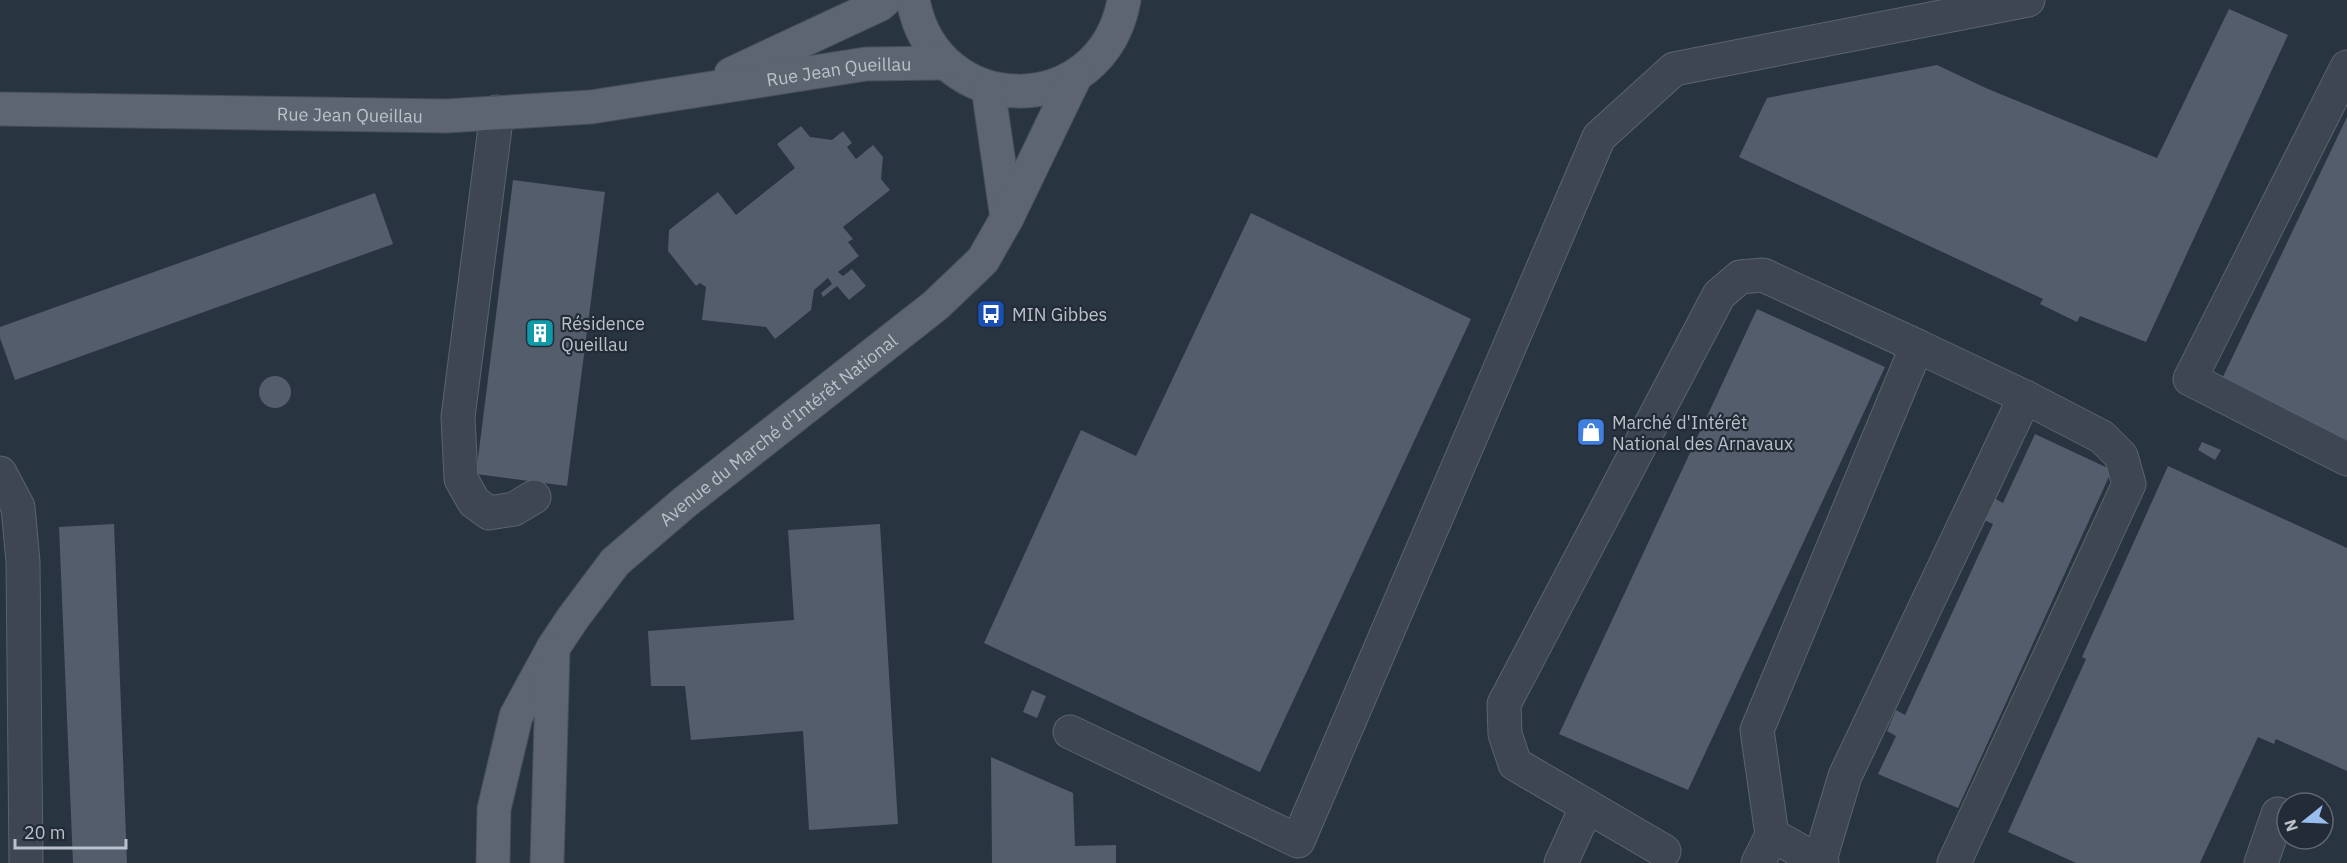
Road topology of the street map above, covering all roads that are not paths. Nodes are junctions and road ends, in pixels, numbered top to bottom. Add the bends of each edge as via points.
1 (885, 0) edge
2 (913, 0) edge
3 (2028, 0) edge
4 (1131, 4) edge
5 (945, 63) junction
6 (2347, 67) edge
7 (1076, 75) junction
8 (988, 88) junction
9 (697, 89) junction
10 (0, 109) edge
11 (497, 112) junction
12 (1007, 218) junction
13 (1917, 346) junction
14 (2025, 398) junction
15 (2347, 459) edge
16 (0, 473) edge
17 (534, 496) dead end
18 (553, 648) junction
19 (1070, 732) dead end
20 (1587, 806) junction
21 (2275, 823) edge
22 (1765, 849) edge
23 (1669, 859) edge
24 (1820, 862) edge
25 (26, 863) edge
26 (493, 863) edge
27 (547, 863) edge
28 (1561, 863) edge
29 (1954, 863) edge
30 (2261, 863) edge

1 - 9 main road, Rue Jean Queillau
2 - 5 main road via 922,32
3 - 19 lane via 1674,69 1599,137 1298,841
4 - 7 main road via 1105,48
5 - 8 main road
5 - 9 main road, Rue Jean Queillau via 866,64
6 - 15 lane via 2190,379
7 - 8 main road via 1056,86 1033,91
7 - 12 main road, Avenue du Marché d'Intérêt National
8 - 12 main road
9 - 11 main road, Rue Jean Queillau via 591,107
10 - 11 main road, Rue Jean Queillau via 423,116
11 - 17 lane via 458,417 460,479 474,502 489,513 514,509
12 - 18 main road, Avenue du Marché d'Intérêt National via 983,260 936,305 685,502 615,562
13 - 14 lane
13 - 20 lane via 1763,275 1740,277 1719,295 1504,704 1505,734 1515,764
13 - 22 lane via 1757,730
14 - 24 lane via 1845,776
14 - 29 lane via 2102,437 2121,456 2129,484
16 - 25 lane via 18,507 23,562
18 - 26 main road, Avenue du Marché d'Intérêt National via 516,716 494,809
18 - 27 main road
20 - 23 lane
20 - 28 lane
21 - 30 lane
22 - 24 lane

